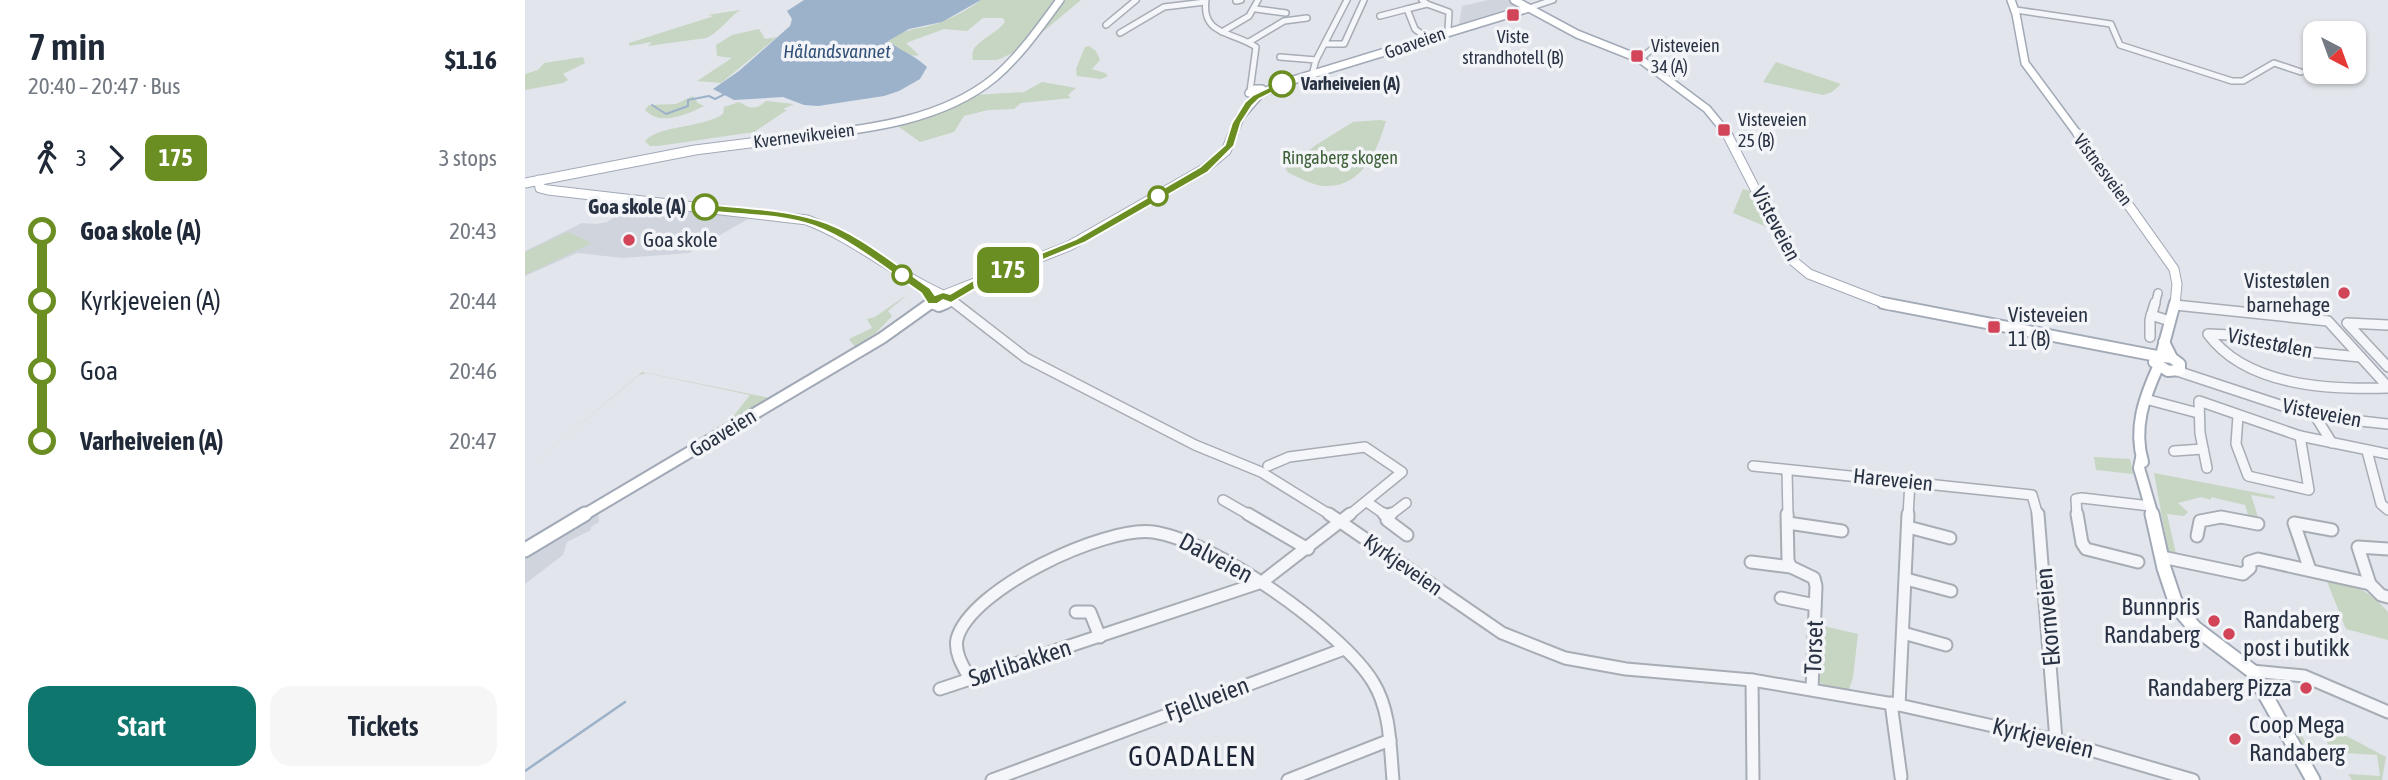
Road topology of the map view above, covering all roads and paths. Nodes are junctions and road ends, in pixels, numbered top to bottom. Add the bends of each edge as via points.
1 (1058, 0) edge
2 (1136, 0) edge
3 (1258, 0) edge
4 (1347, 0) edge
5 (1364, 0) edge
6 (1514, 0) edge
7 (1553, 0) edge
8 (2011, 0) edge
9 (1206, 1) edge
10 (1424, 2) edge
11 (1529, 8) junction
12 (1255, 9) junction
13 (1407, 9) junction
14 (2016, 10) junction
15 (1286, 13) dead end
16 (1340, 14) junction
17 (1357, 15) junction
18 (1380, 16) dead end
19 (1307, 18) dead end
20 (1106, 25) dead end
21 (1448, 30) dead end
22 (1222, 32) junction
23 (1120, 33) dead end
24 (1428, 39) junction
25 (1663, 40) dead end
26 (1249, 42) junction
27 (1326, 44) junction
28 (1280, 57) dead end
29 (1640, 59) junction
30 (1315, 62) junction
31 (1318, 72) junction
32 (2301, 72) dead end
33 (1256, 93) junction
34 (539, 180) junction
35 (525, 183) edge
36 (2158, 293) dead end
37 (944, 301) junction
38 (2175, 305) junction
39 (2151, 315) junction
40 (2171, 321) junction
41 (2388, 325) edge
42 (2150, 337) dead end
43 (2360, 357) junction
44 (2166, 363) junction
45 (2388, 367) edge
46 (2388, 387) edge
47 (2148, 395) junction
48 (2198, 413) junction
49 (2314, 414) junction
50 (2238, 416) junction
51 (2325, 416) junction
52 (2388, 424) edge
53 (2300, 436) junction
54 (2329, 439) junction
55 (2203, 449) junction
56 (2174, 451) dead end
57 (2367, 451) junction
58 (2388, 454) edge
59 (1268, 466) dead end
60 (1753, 466) dead end
61 (2207, 468) dead end
62 (1787, 470) junction
63 (1910, 482) junction
64 (2032, 495) joint
65 (1223, 500) dead end
66 (1367, 502) junction
67 (1406, 503) dead end
68 (2150, 506) junction
69 (2388, 510) edge
70 (1388, 517) junction
71 (1341, 523) junction
72 (1788, 523) junction
73 (2258, 524) dead end
74 (1907, 527) junction
75 (2332, 530) dead end
76 (1842, 531) dead end
77 (1407, 536) dead end
78 (2197, 536) dead end
79 (1950, 538) dead end
80 (2388, 549) edge
81 (525, 550) edge
82 (1308, 550) junction
83 (2162, 557) junction
84 (1751, 562) dead end
85 (2138, 562) dead end
86 (1791, 567) junction
87 (2310, 570) junction
88 (1906, 579) junction
89 (1262, 582) junction
90 (2370, 584) junction
91 (1951, 591) dead end
92 (2388, 597) edge
93 (1781, 598) dead end
94 (1815, 605) junction
95 (1076, 612) dead end
96 (1903, 633) junction
97 (1100, 637) junction
98 (1946, 645) dead end
99 (1344, 649) junction
100 (2252, 671) junction
101 (970, 679) junction
102 (1752, 680) junction
103 (940, 688) dead end
104 (1812, 689) junction
105 (1895, 704) junction
106 (2388, 712) edge
107 (1390, 740) junction
108 (2056, 740) junction
109 (1901, 778) dead end
110 (992, 780) edge
111 (1288, 780) edge
112 (1392, 780) edge
113 (1753, 780) edge
114 (2193, 780) edge
115 (2313, 780) edge

1 - 34 main road, Kvernevikveien via 994,78 919,115 857,130 721,145
2 - 20 street
3 - 12 street
4 - 16 street
5 - 17 street
6 - 11 main road, Visteveien
7 - 11 street, Goaveien
8 - 14 main road, Vistnesveien
9 - 22 street via 1204,17
9 - 23 street via 1164,7
10 - 13 street
10 - 21 street via 1449,12
11 - 24 main road, Goaveien
11 - 29 main road, Visteveien via 1577,34
12 - 15 street
12 - 22 street
13 - 18 street
13 - 24 street via 1418,34
14 - 32 street via 2111,23 2120,45 2232,81 2243,81 2274,63
14 - 38 main road, Vistnesveien via 2025,63 2169,259 2177,276
16 - 17 street
16 - 27 street
17 - 27 street via 1344,44
19 - 26 street via 1283,21
22 - 26 street
24 - 31 main road, Goaveien
25 - 29 street
26 - 33 street via 1257,50 1249,80
27 - 30 street
28 - 30 street
29 - 44 main road, Visteveien via 1721,123 1791,259 1804,272 1885,304
30 - 31 street
31 - 33 main road, Goaveien
33 - 37 main road, Goaveien via 1229,146 1204,169 1080,241
34 - 35 main road, Kvernevikveien
34 - 37 main road, Kyrkjeveien via 540,188 548,190 807,220 841,235
36 - 39 street
37 - 71 street, Kyrkjeveien via 1026,358 1195,445 1261,472
37 - 81 main road, Goaveien
38 - 40 main road, Vistnesveien
38 - 43 street via 2328,321
39 - 40 street
39 - 42 street
40 - 44 main road, Vistnesveien via 2164,342
41 - 45 street via 2347,323
43 - 46 street
43 - 46 street, Vistestølen via 2288,350 2229,334 2208,334 2223,355 2265,373 2337,387
44 - 47 main road
44 - 49 street, Visteveien via 2268,402
47 - 48 street
47 - 68 main road via 2138,429 2139,468
48 - 50 street via 2199,401
48 - 55 street
49 - 51 street, Visteveien
49 - 54 street
50 - 53 street
50 - 53 street via 2236,444 2248,476 2309,490
51 - 52 street, Visteveien
51 - 54 street
53 - 54 street
54 - 57 street
55 - 56 street
55 - 61 street
57 - 58 street
57 - 69 street via 2381,504
59 - 66 street, Sørlibakken via 1289,457 1365,447 1402,472
60 - 62 street, Hareveien
62 - 63 street, Hareveien
62 - 72 street
63 - 64 street, Hareveien
63 - 74 street
64 - 108 street, Ekornveien via 2039,518
65 - 82 street
66 - 70 street
66 - 71 street, Sørlibakken
67 - 70 street
68 - 83 main road
68 - 85 street via 2082,498 2074,503 2086,549
70 - 77 street via 1390,524
71 - 82 street, Sørlibakken
71 - 102 street, Kyrkjeveien via 1502,633 1541,650 1626,668
72 - 76 street
72 - 86 street
73 - 78 street via 2221,517 2200,521
74 - 79 street
74 - 88 street
75 - 87 street via 2294,523
80 - 90 street via 2358,547
82 - 89 street, Sørlibakken
83 - 87 street via 2243,574 2250,568 2249,562 2258,559
83 - 100 main road via 2173,599 2182,614 2203,636
84 - 86 street
86 - 94 street, Torset via 1814,579
87 - 90 street
88 - 91 street
88 - 96 street
89 - 97 street, Sørlibakken
89 - 99 street, Dalveien
89 - 101 street, Dalveien via 1170,534 1134,532 1092,541 1046,561 974,611 957,639
90 - 92 street
93 - 94 street, Torset
94 - 104 street, Torset
95 - 97 street, Sørlibakken via 1090,612
96 - 98 street
96 - 105 street
97 - 101 street, Sørlibakken
99 - 107 street, Dalveien via 1379,694
99 - 110 street, Fjellveien
100 - 106 street via 2304,676
100 - 115 main road
101 - 103 street, Sørlibakken
102 - 104 street, Kyrkjeveien
102 - 113 street
104 - 105 street, Kyrkjeveien
105 - 108 street, Kyrkjeveien
105 - 109 street
107 - 111 street
107 - 112 street, Dalveien
108 - 114 street, Kyrkjeveien

